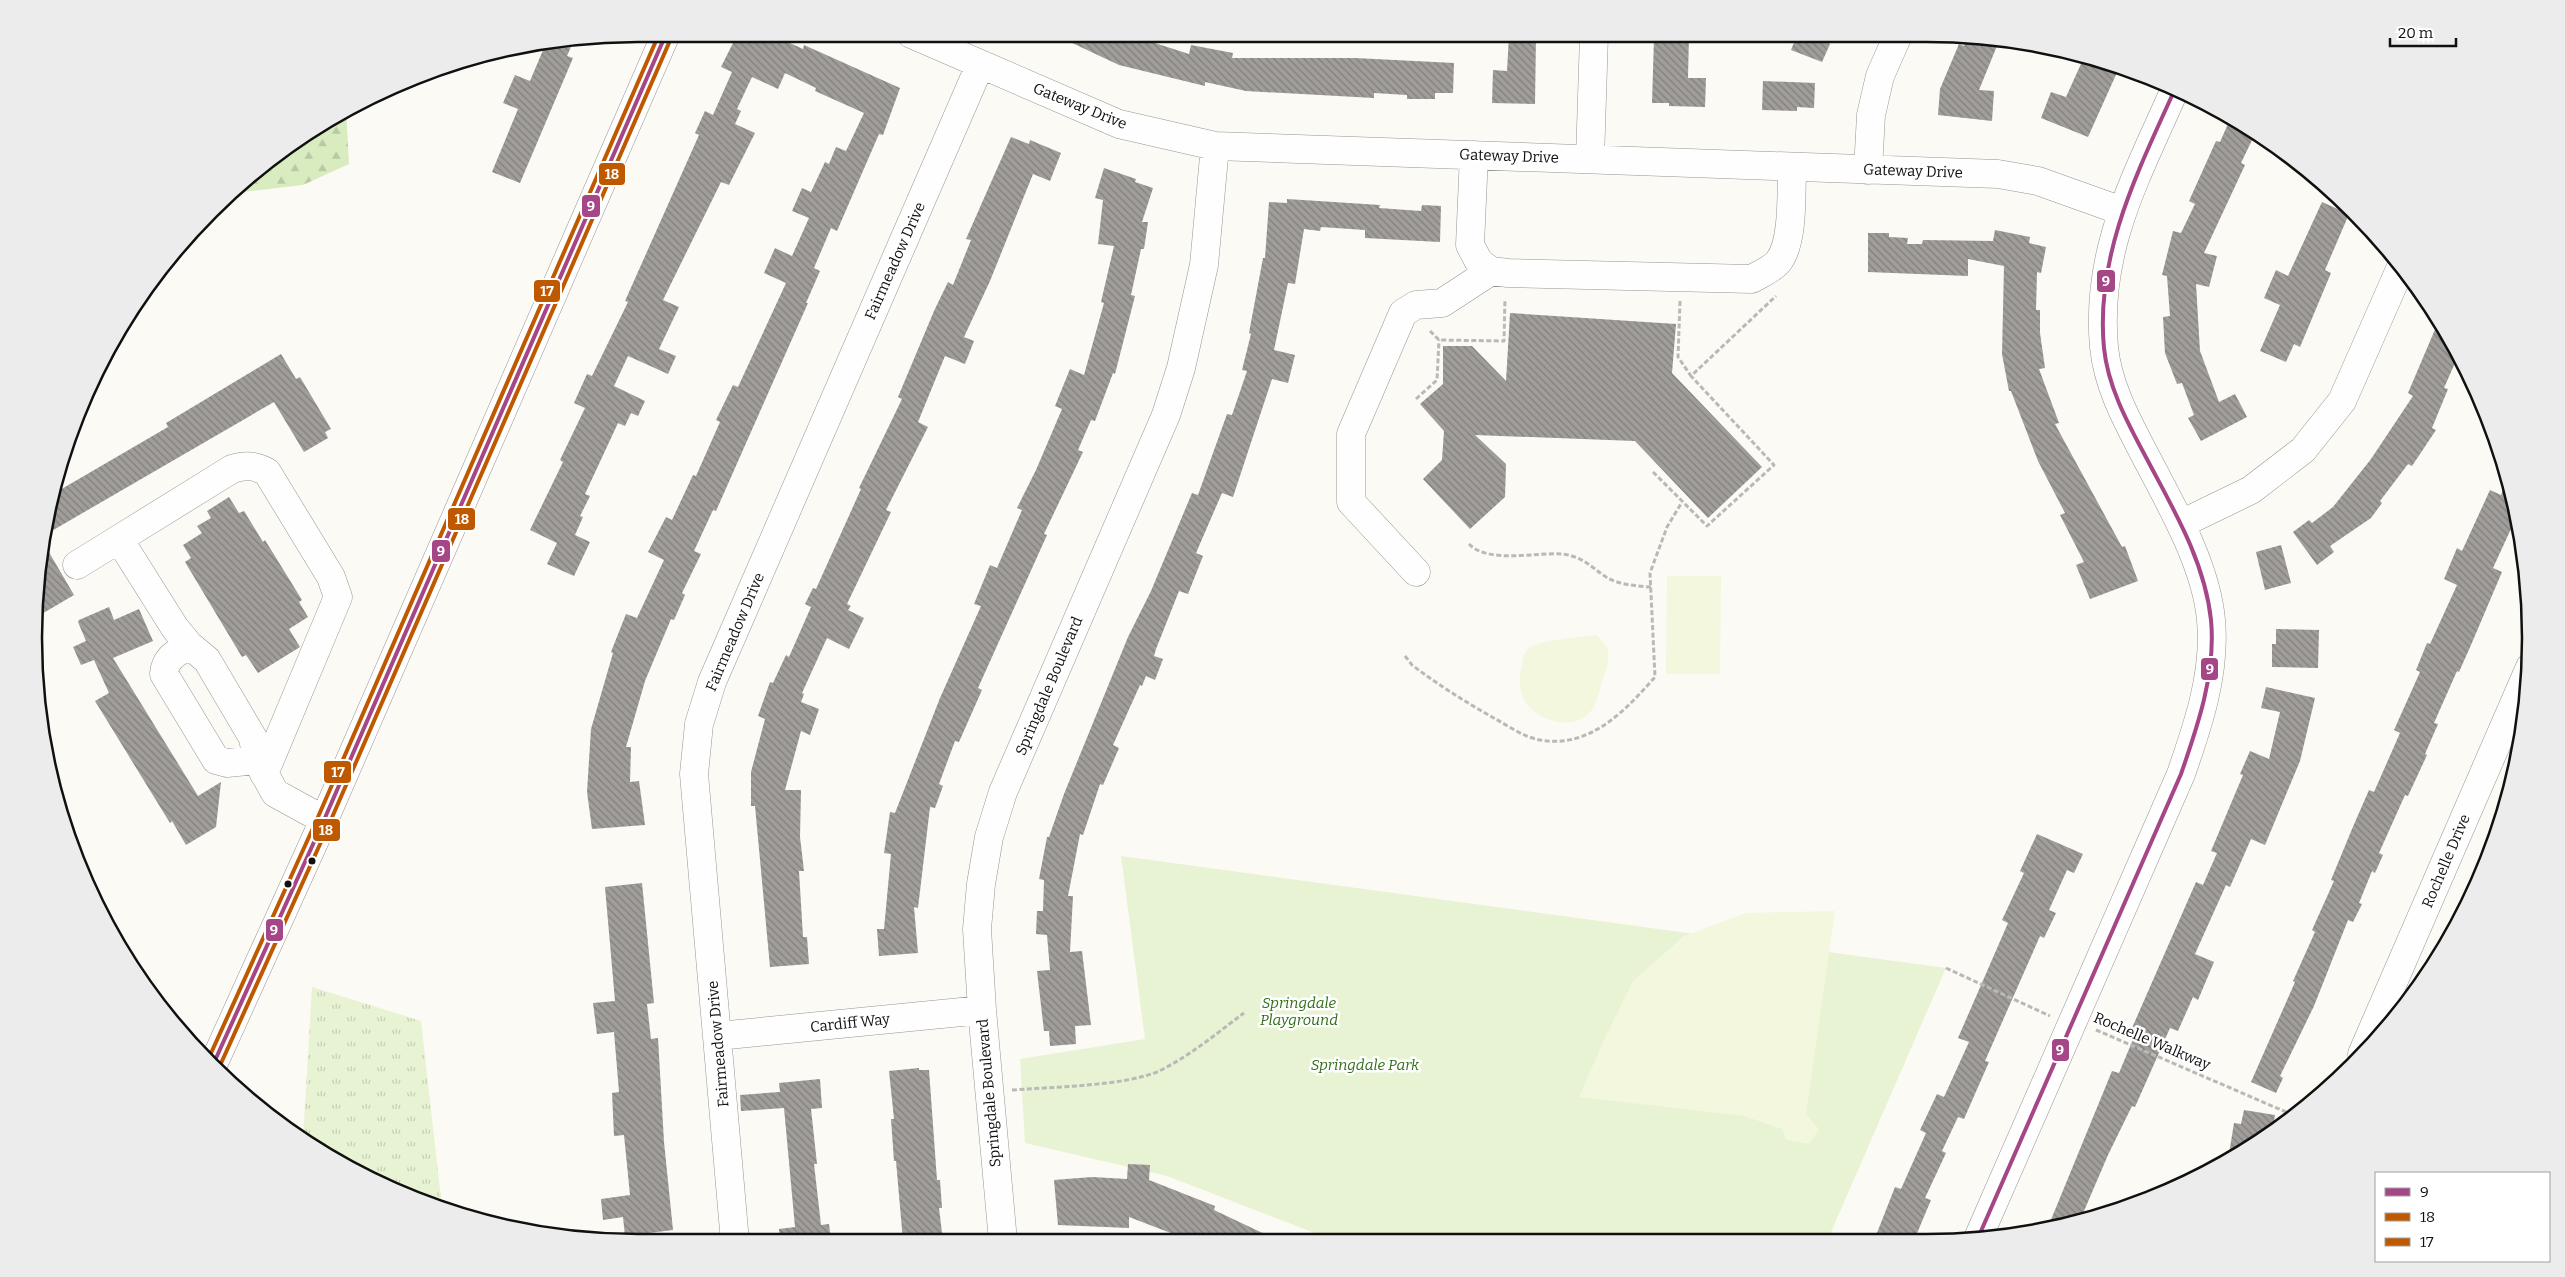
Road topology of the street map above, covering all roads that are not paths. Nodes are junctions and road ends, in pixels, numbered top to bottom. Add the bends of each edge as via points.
1 (663, 42) edge
2 (929, 42) edge
3 (1594, 42) edge
4 (1895, 42) edge
5 (980, 65) junction
6 (2172, 96) edge
7 (1215, 146) junction
8 (1474, 155) junction
9 (1590, 159) junction
10 (1792, 168) junction
11 (1868, 170) junction
12 (2122, 211) junction
13 (1491, 271) junction
14 (2398, 274) edge
15 (2181, 524) junction
16 (118, 539) junction
17 (77, 565) dead end
18 (1416, 572) dead end
19 (189, 645) junction
20 (2519, 692) edge
21 (260, 767) junction
22 (324, 820) junction
23 (982, 1010) junction
24 (718, 1036) junction
25 (2369, 1037) edge
26 (216, 1059) edge
27 (1981, 1231) edge
28 (734, 1234) edge
29 (1002, 1234) edge

1 - 22 street
2 - 5 street, Gateway Drive
3 - 9 street
4 - 11 street via 1880,76 1870,115
5 - 7 street, Gateway Drive via 1119,124
5 - 24 street, Fairmeadow Drive via 716,673 699,724 694,774
6 - 12 street
7 - 8 street, Gateway Drive
7 - 23 street, Springdale Boulevard via 1204,265 1190,335 1169,405 1003,792 989,836 978,928
8 - 9 street, Gateway Drive
8 - 13 street via 1470,245 1479,262
9 - 10 street, Gateway Drive
10 - 11 street, Gateway Drive
10 - 13 street via 1785,249 1778,262 1752,279
11 - 12 street, Gateway Drive via 1998,174 2038,181
12 - 15 street via 2108,256 2103,296 2104,349 2118,402
13 - 18 street via 1442,303 1416,306 1403,313 1351,434 1350,502
14 - 15 street via 2342,401 2303,450 2251,490
15 - 27 street via 2202,581 2211,620 2209,673 2200,720 2181,774
16 - 17 street
16 - 19 street
16 - 21 street via 232,469 257,466 267,472 331,577 338,596
19 - 21 street via 207,660 249,730
19 - 21 street via 171,656 164,674 216,760
20 - 25 street, Rochelle Drive
21 - 22 street via 275,793
22 - 26 street
23 - 24 street, Cardiff Way
23 - 29 street, Springdale Boulevard
24 - 28 street, Fairmeadow Drive

